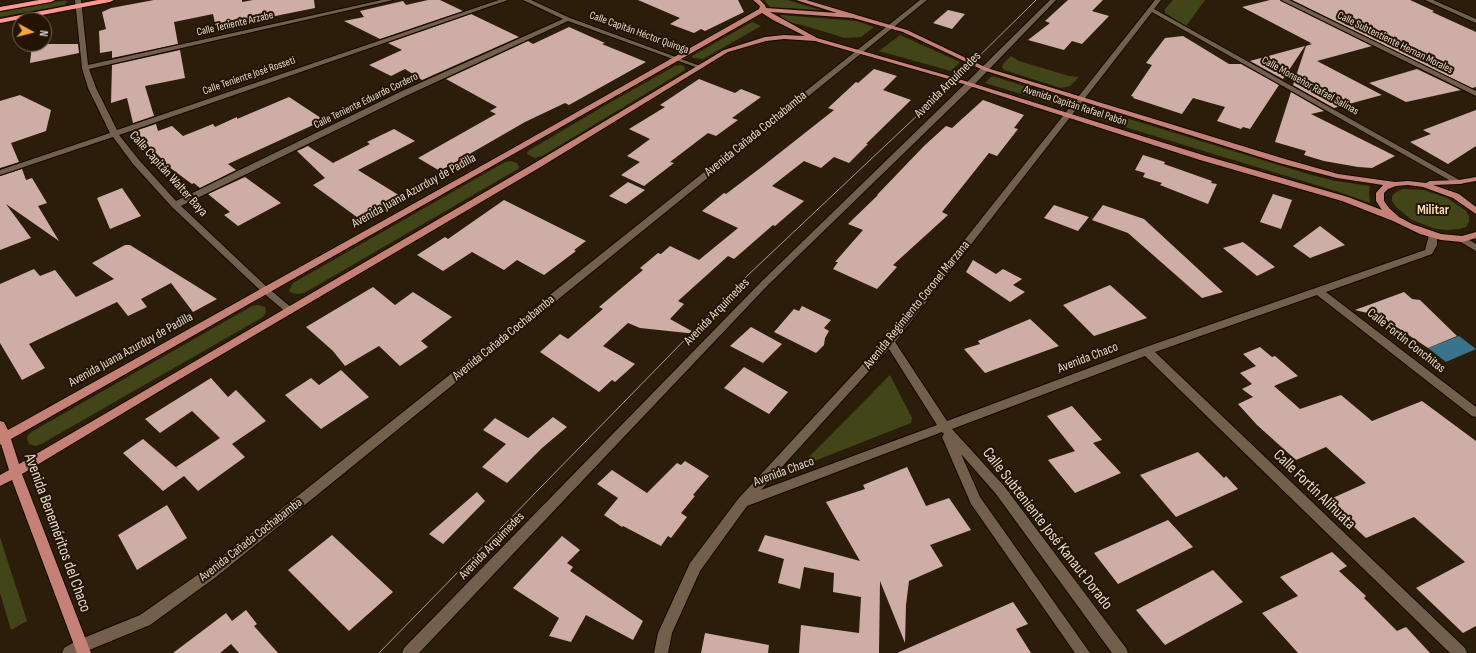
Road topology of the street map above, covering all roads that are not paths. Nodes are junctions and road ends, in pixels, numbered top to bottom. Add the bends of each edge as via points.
1 (51, 0) edge
2 (110, 0) edge
3 (390, 0) edge
4 (505, 0) edge
5 (526, 0) edge
6 (756, 0) edge
7 (799, 0) edge
8 (924, 0) edge
9 (1053, 0) edge
10 (1158, 0) edge
11 (1284, 0) edge
12 (1428, 0) edge
13 (78, 3) edge
14 (0, 9) edge
15 (1150, 9) junction
16 (762, 10) junction
17 (852, 16) junction
18 (568, 19) junction
19 (0, 20) edge
20 (1476, 21) edge
21 (890, 26) junction
22 (815, 39) junction
23 (861, 50) junction
24 (678, 58) junction
25 (700, 67) junction
26 (85, 68) junction
27 (984, 69) junction
28 (970, 84) junction
29 (1476, 94) edge
30 (1080, 99) junction
31 (1067, 115) junction
32 (115, 135) junction
33 (0, 173) edge
34 (1476, 179) edge
35 (1458, 182) junction
36 (1408, 183) junction
37 (1395, 184) junction
38 (175, 205) junction
39 (1476, 211) edge
40 (1396, 219) junction
41 (1433, 235) junction
42 (1476, 235) edge
43 (1462, 239) junction
44 (1476, 248) edge
45 (265, 290) junction
46 (1318, 291) junction
47 (289, 310) junction
48 (890, 342) junction
49 (1147, 351) junction
50 (1476, 413) edge
51 (0, 425) edge
52 (945, 428) junction
53 (3, 438) edge
54 (15, 472) junction
55 (0, 481) edge
56 (742, 503) junction
57 (78, 651) edge
58 (409, 653) edge
59 (661, 653) edge
60 (1083, 653) edge
61 (1121, 653) edge
62 (1460, 653) edge

1 - 14 highway
2 - 13 highway
3 - 26 street, Calle Teniente Arzabe
4 - 32 street, Calle Teniente José Rosseti
5 - 18 street, Calle Capitán Héctor Quiroga
6 - 16 main road, Avenida Capitán Rafael Pabón via 763,6
7 - 17 main road, Avenida Capitán Rafael Pabón
8 - 21 street, Avenida Cañada Cochabamba
9 - 27 street, Avenida Arquímedes
10 - 15 street, Avenida Regimiento Coronel Marzana
11 - 29 street, Calle Subtentiente Hernan Morales
12 - 20 street
13 - 19 highway
13 - 26 street, Calle Capitán Walter Baya
15 - 30 street, Avenida Regimiento Coronel Marzana
15 - 35 street, Calle Monseñor Rafael Salinas
16 - 17 main road
16 - 22 main road, Avenida Capitán Rafael Pabón
16 - 24 main road, Avenida Juana Azurduy de Padilla
17 - 21 main road, Avenida Capitán Rafael Pabón
18 - 24 street, Calle Capitán Héctor Quiroga
18 - 38 street, Calle Teniente Eduardo Cordero via 406,93
21 - 23 street, Avenida Cañada Cochabamba
21 - 27 main road, Avenida Capitán Rafael Pabón
22 - 23 main road, Avenida Capitán Rafael Pabón
22 - 25 main road via 765,39 726,51
23 - 28 main road, Avenida Capitán Rafael Pabón
23 - 57 street, Avenida Cañada Cochabamba via 211,573 145,620
24 - 25 street, Calle Capitán Héctor Quiroga
24 - 45 main road, Avenida Juana Azurduy de Padilla
25 - 47 main road
26 - 32 street, Calle Capitán Walter Baya
27 - 28 street, Avenida Arquímedes
27 - 30 main road, Avenida Capitán Rafael Pabón
28 - 31 main road, Avenida Capitán Rafael Pabón
28 - 58 street, Avenida Arquímedes via 764,284
30 - 31 street, Avenida Regimiento Coronel Marzana
30 - 37 main road, Avenida Capitán Rafael Pabón via 1310,169 1337,176
31 - 40 main road, Avenida Capitán Rafael Pabón via 1345,199
31 - 48 street, Avenida Regimiento Coronel Marzana
32 - 33 street, Calle Teniente José Rosseti
32 - 38 street, Calle Capitán Walter Baya
34 - 35 main road
35 - 36 main road
36 - 37 main road, Avenida Capitán Rafael Pabón
36 - 39 main road via 1456,196
37 - 40 main road via 1385,187 1380,193 1380,201
38 - 45 street, Calle Capitán Walter Baya
40 - 41 main road, Avenida Capitán Rafael Pabón
41 - 43 main road, Avenida Capitán Rafael Pabón
41 - 46 street, Avenida Chaco via 1429,252
42 - 43 main road
43 - 44 street
45 - 47 street, Calle Capitán Walter Baya
45 - 53 main road, Avenida Juana Azurduy de Padilla
46 - 49 street, Avenida Chaco
46 - 50 street, Calle Fortín Conchitas
47 - 54 main road
48 - 52 street, Calle Subteniente José Kanaut Dorado
48 - 56 street, Avenida Regimiento Coronel Marzana
49 - 52 street, Avenida Chaco
49 - 62 street, Calle Fortín Alihuata
51 - 53 main road, Avenida Beneméritos del Chaco
52 - 56 street, Avenida Chaco
52 - 60 street, Calle Subteniente José Kanaut Dorado via 975,500
52 - 61 street, Calle Subteniente José Kanaut Dorado via 1000,490
53 - 54 main road, Avenida Beneméritos del Chaco
54 - 55 main road
54 - 57 main road, Avenida Beneméritos del Chaco
56 - 59 street, Avenida Regimiento Coronel Marzana via 695,567 666,633

